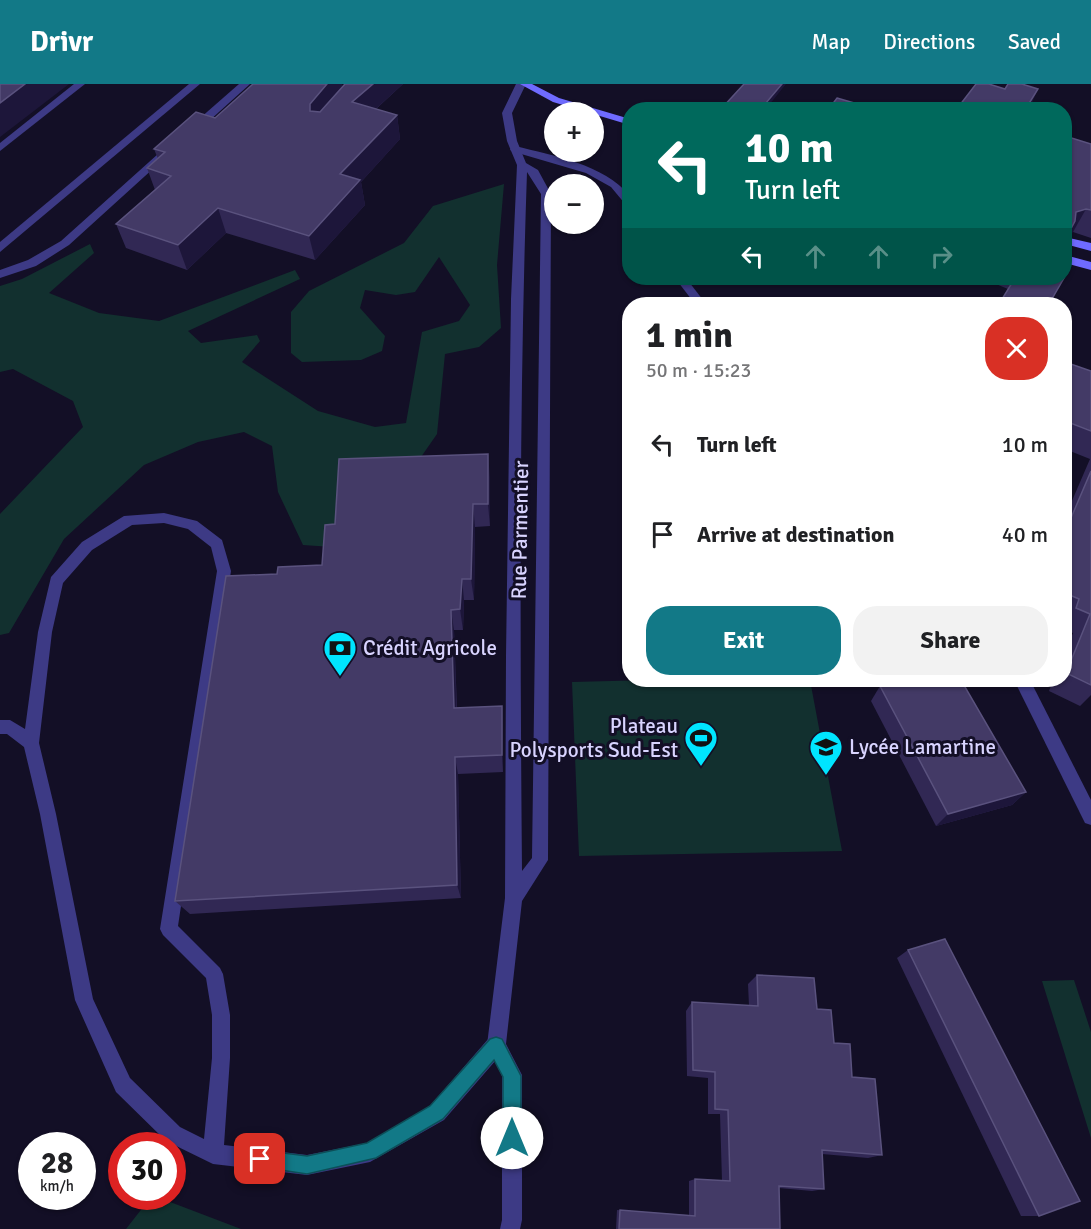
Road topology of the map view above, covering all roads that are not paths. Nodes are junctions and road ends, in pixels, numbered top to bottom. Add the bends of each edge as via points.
1 (80, 84) edge
2 (195, 84) edge
3 (245, 84) edge
4 (525, 84) edge
5 (622, 109) edge
6 (622, 120) edge
7 (0, 148) edge
8 (515, 149) junction
9 (522, 165) junction
10 (622, 193) edge
11 (1072, 242) edge
12 (1091, 247) edge
13 (0, 248) edge
14 (1072, 261) edge
15 (1091, 266) edge
16 (0, 274) edge
17 (686, 285) edge
18 (695, 297) edge
19 (1026, 687) edge
20 (0, 727) edge
21 (31, 743) junction
22 (1091, 817) edge
23 (514, 898) junction
24 (496, 1045) junction
25 (213, 1154) junction
26 (510, 1229) edge

1 - 7 street
2 - 13 street
3 - 16 street via 65,243 32,263
4 - 5 main road
4 - 6 main road via 556,100
4 - 8 street, Rue Parmentier via 507,112
8 - 9 street, Rue Parmentier
8 - 10 street via 590,171
9 - 23 street, Rue Parmentier via 513,655
9 - 23 street, Rue Parmentier via 534,171 546,194 540,860
11 - 12 main road
14 - 15 main road
17 - 18 street
19 - 22 street
20 - 21 street via 10,727
21 - 25 street via 84,999 123,1085 173,1134
21 - 25 street via 45,632 56,581 87,546 129,520 164,518 192,525 217,544 224,571 169,929 214,974 221,1015 221,1058
23 - 24 street, Rue Parmentier
24 - 25 street via 437,1113 370,1152 307,1165
24 - 26 street via 512,1076

